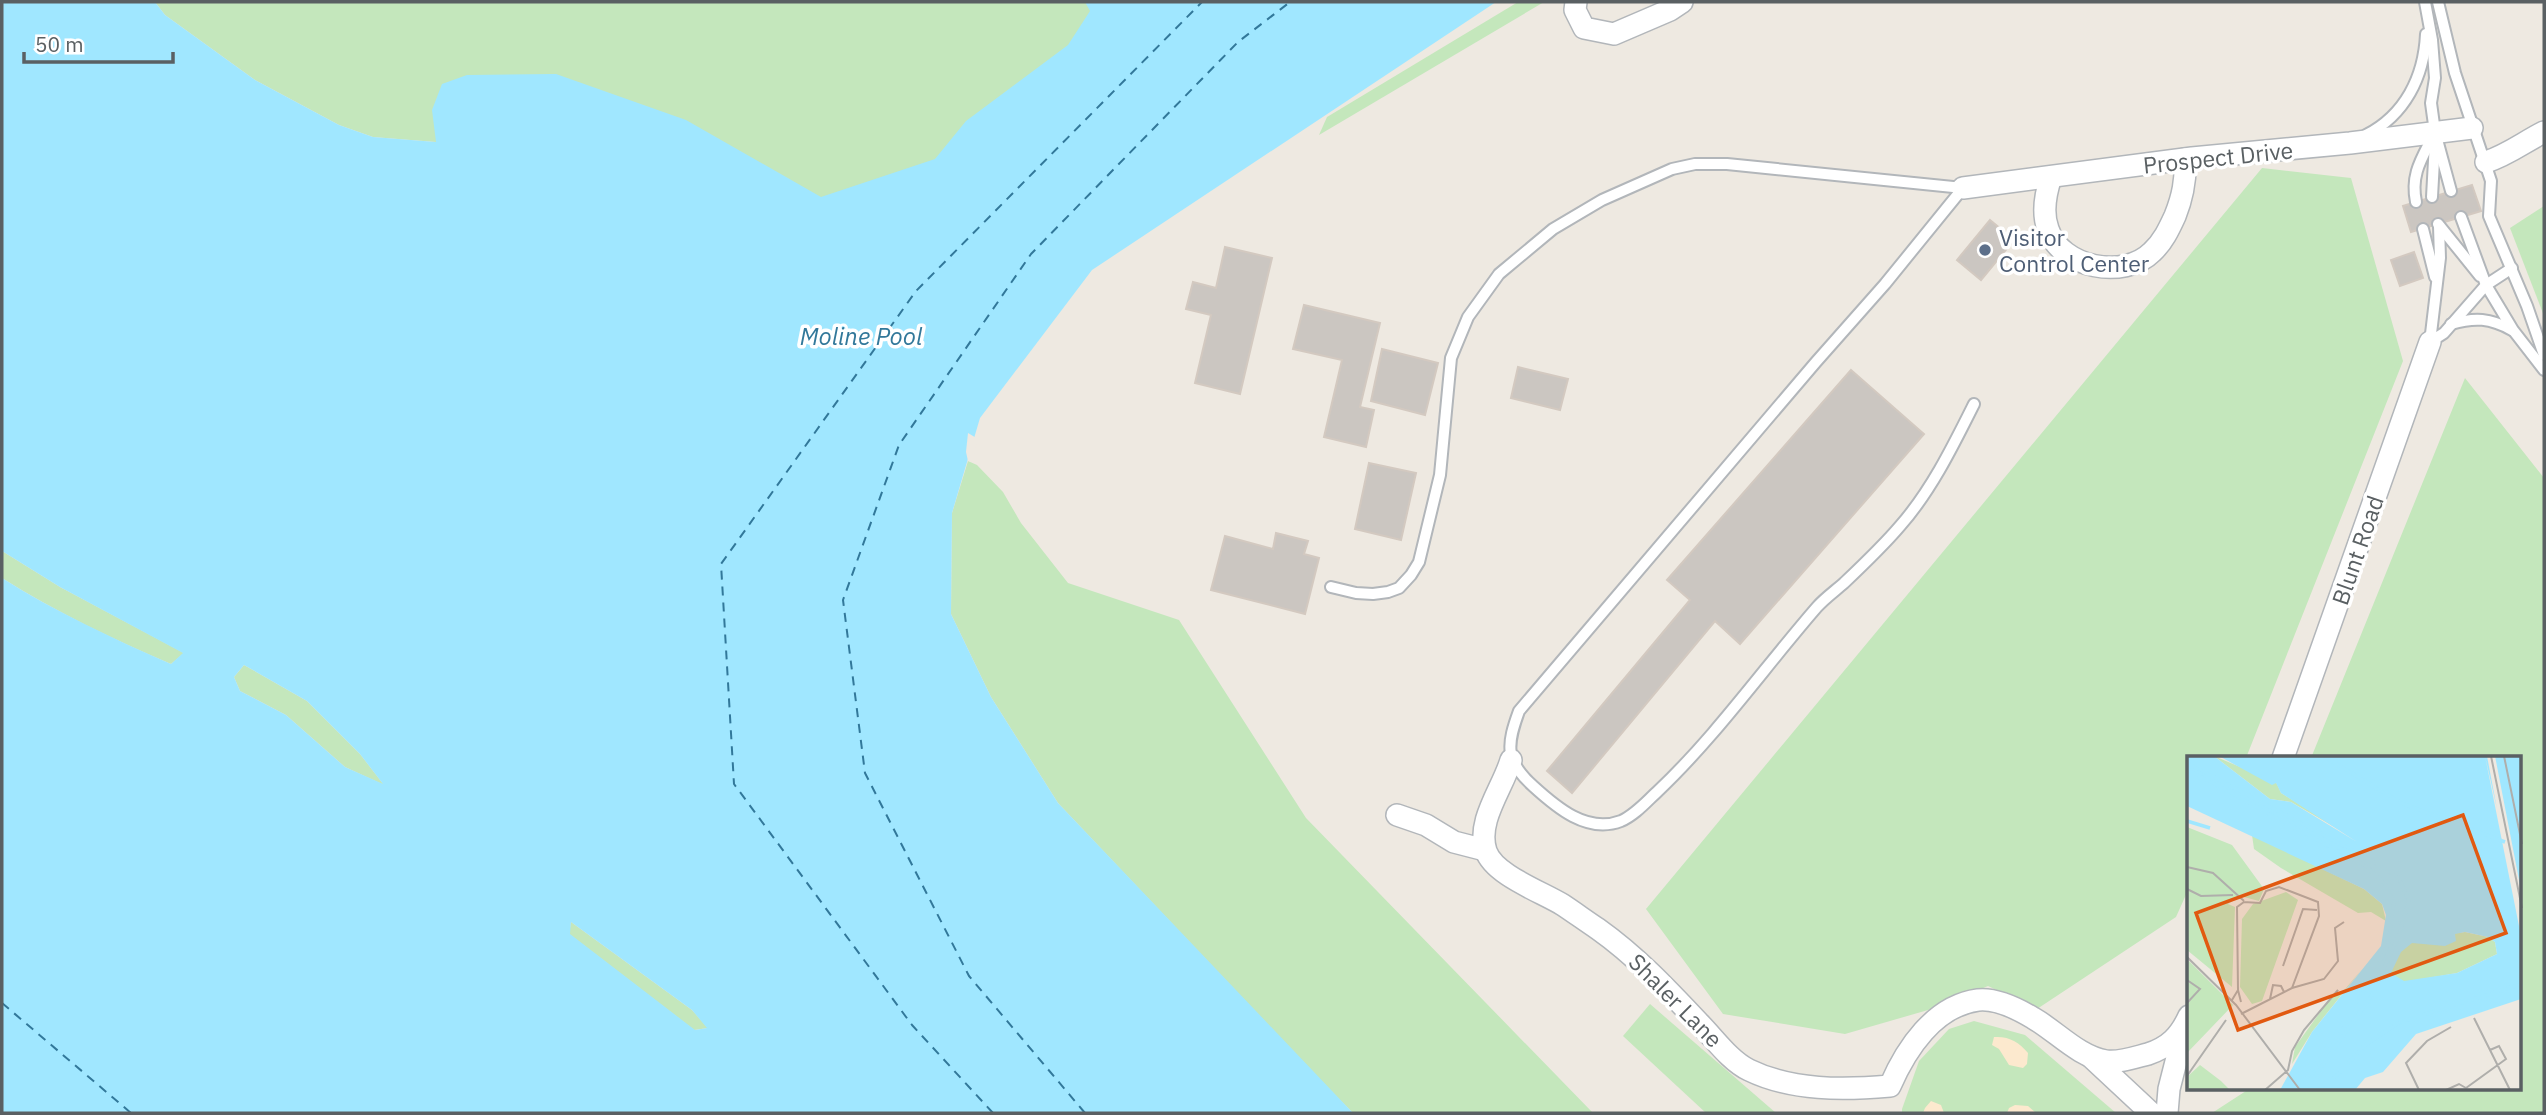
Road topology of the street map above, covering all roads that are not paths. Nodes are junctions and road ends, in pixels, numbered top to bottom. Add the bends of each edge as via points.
1 (1576, 2) edge
2 (1682, 2) edge
3 (2425, 2) edge
4 (2438, 2) edge
5 (2427, 14) junction
6 (2472, 128) junction
7 (2435, 132) junction
8 (2544, 132) edge
9 (2350, 143) junction
10 (2185, 159) junction
11 (2486, 162) junction
12 (2051, 177) junction
13 (1963, 188) junction
14 (2451, 191) dead end
15 (2432, 197) dead end
16 (2416, 202) dead end
17 (2461, 217) dead end
18 (2423, 229) dead end
19 (2512, 268) junction
20 (2437, 283) junction
21 (2486, 285) junction
22 (2451, 324) junction
23 (2513, 330) junction
24 (2430, 342) junction
25 (2544, 355) edge
26 (2544, 370) edge
27 (1974, 404) dead end
28 (1331, 587) dead end
29 (2284, 756) edge
30 (1511, 760) junction
31 (1397, 815) dead end
32 (1485, 850) junction
33 (2187, 1021) edge
34 (2187, 1023) edge
35 (2089, 1055) junction
36 (2151, 1113) edge
37 (2167, 1113) edge

1 - 2 street via 1584,28 1614,34
3 - 5 lane
4 - 6 lane
5 - 7 lane via 2435,78 2431,103
5 - 9 lane via 2426,46 2412,90 2388,123
6 - 7 street, Prospect Drive
6 - 11 lane
7 - 9 street, Prospect Drive
7 - 14 lane
7 - 15 lane
7 - 16 lane via 2414,174
8 - 11 street
9 - 10 street, Prospect Drive
10 - 12 street, Prospect Drive
10 - 12 street via 2182,199 2163,239 2151,254 2115,268 2083,262 2056,242 2048,229 2045,194
11 - 19 lane via 2491,181 2489,216
12 - 13 street, Prospect Drive
13 - 28 lane via 1695,164 1672,169 1602,200 1553,229 1499,274 1468,317 1451,358 1440,475 1419,562 1411,575 1399,587 1373,594
13 - 30 lane via 1519,711 1509,739
17 - 21 lane
18 - 20 lane, Blunt Road
19 - 21 lane, Blunt Road
19 - 25 lane
20 - 21 lane, Blunt Road via 2439,225
20 - 24 lane, Blunt Road
21 - 22 lane, Blunt Road
21 - 23 lane
22 - 23 lane via 2487,319
22 - 24 lane, Blunt Road
23 - 26 lane
24 - 29 street, Blunt Road
27 - 30 lane via 1901,526 1819,604 1675,775 1633,815 1605,825 1580,820 1530,784
30 - 32 street via 1490,810
31 - 32 street via 1454,842
32 - 35 street, Shaler Lane via 1499,869 1563,905 1632,955 1748,1070 1808,1087 1890,1086 1911,1046 1928,1027 1952,1009 1980,999 2017,1009
33 - 35 street via 2177,1039 2151,1053 2107,1061
34 - 37 street
35 - 36 street

